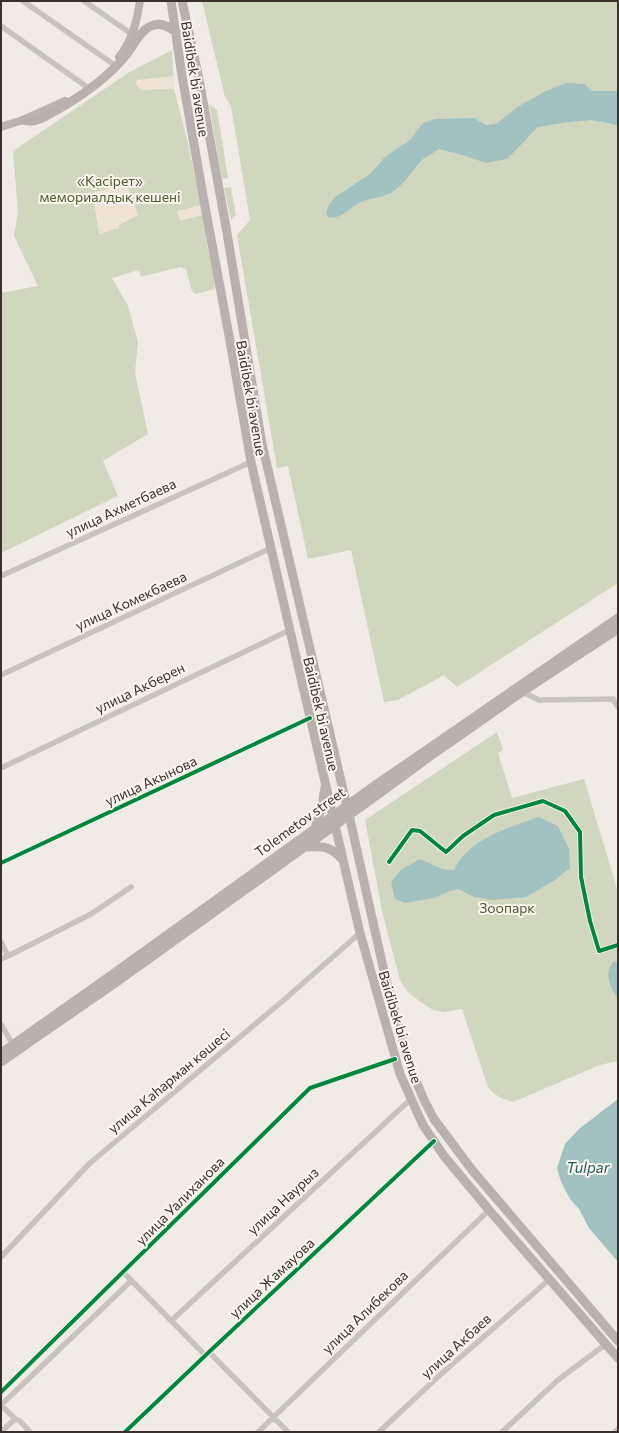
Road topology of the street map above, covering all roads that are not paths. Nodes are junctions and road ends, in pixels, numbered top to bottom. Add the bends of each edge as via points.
1 (23, 1) edge
2 (84, 1) edge
3 (140, 1) edge
4 (171, 1) edge
5 (182, 1) edge
6 (1, 26) edge
7 (176, 33) junction
8 (133, 35) junction
9 (113, 64) junction
10 (86, 87) junction
11 (23, 120) junction
12 (2, 126) edge
13 (251, 462) junction
14 (271, 548) junction
15 (1, 576) edge
16 (618, 618) edge
17 (618, 629) edge
18 (290, 630) junction
19 (313, 664) junction
20 (299, 668) junction
21 (1, 675) edge
22 (522, 692) junction
23 (618, 707) edge
24 (310, 718) junction
25 (1, 768) edge
26 (326, 783) junction
27 (347, 806) junction
28 (334, 815) junction
29 (349, 815) junction
30 (336, 825) junction
31 (314, 829) junction
32 (305, 847) junction
33 (344, 862) junction
34 (389, 862) dead end
35 (1, 863) edge
36 (131, 887) dead end
37 (360, 933) junction
38 (1, 942) edge
39 (618, 946) edge
40 (8, 956) junction
41 (1, 959) edge
42 (1, 1024) edge
43 (13, 1045) junction
44 (1, 1053) edge
45 (395, 1059) junction
46 (1, 1062) edge
47 (411, 1099) junction
48 (434, 1141) junction
49 (489, 1210) junction
50 (1, 1257) edge
51 (123, 1272) junction
52 (550, 1279) junction
53 (131, 1281) junction
54 (171, 1320) junction
55 (618, 1341) edge
56 (606, 1344) junction
57 (207, 1354) junction
58 (618, 1358) edge
59 (1, 1392) edge
60 (1, 1405) edge
61 (274, 1417) junction
62 (15, 1419) junction
63 (618, 1429) edge
64 (1, 1432) edge
65 (30, 1432) edge
66 (125, 1432) edge
67 (258, 1432) edge
68 (288, 1432) edge
69 (379, 1432) edge
70 (502, 1432) edge
71 (615, 1432) edge

1 - 9 street
2 - 8 street
3 - 8 main road
4 - 7 main road, Baidibek bi avenue
5 - 19 main road, Baidibek bi avenue via 198,74 262,444
6 - 10 street
7 - 11 main road via 166,25 157,24 149,27 137,38 116,67 89,90 44,117 33,121
7 - 13 main road, Baidibek bi avenue
8 - 9 main road
9 - 10 main road
10 - 11 main road via 64,101
11 - 12 main road
13 - 14 main road, Baidibek bi avenue
13 - 15 street, улица Ахметбаева
14 - 18 main road, Baidibek bi avenue
14 - 21 street, улица Комекбаева
16 - 27 main road, Tolemetov street
17 - 22 main road, Tolemetov street
18 - 20 main road, Baidibek bi avenue
18 - 25 street, улица Акберен
19 - 20 main road
19 - 27 main road, Baidibek bi avenue
20 - 24 main road, Baidibek bi avenue
22 - 23 street via 539,700 613,699
22 - 29 main road, Tolemetov street
24 - 26 main road, Baidibek bi avenue
24 - 35 street, улица Акынова
26 - 28 main road, Baidibek bi avenue
26 - 31 main road
27 - 28 main road, Tolemetov street
27 - 29 main road, Baidibek bi avenue
28 - 30 main road, Baidibek bi avenue
28 - 31 main road, Tolemetov street
29 - 30 main road, Tolemetov street
29 - 55 main road, Baidibek bi avenue via 386,980 410,1067 430,1112 472,1170
30 - 32 main road, Tolemetov street
30 - 33 main road, Baidibek bi avenue
31 - 43 main road, Tolemetov street
32 - 33 main road via 327,847
32 - 46 main road, Tolemetov street
33 - 37 main road, Baidibek bi avenue
34 - 39 street via 412,830 420,831 446,852 463,836 494,815 543,801 565,811 580,832 581,877 598,951
36 - 40 street via 91,914
37 - 45 main road, Baidibek bi avenue
37 - 50 street, улица Каһарман көшесі via 90,1163
38 - 40 street
40 - 41 street
42 - 43 street
43 - 44 main road, Tolemetov street
45 - 47 main road, Baidibek bi avenue
45 - 51 street, улица Уалиханова via 310,1088
47 - 48 main road, Baidibek bi avenue
47 - 54 street, улица Наурыз
48 - 49 main road, Baidibek bi avenue
48 - 57 street, улица Жамауова
49 - 52 main road, Baidibek bi avenue
49 - 61 street, улица Алибекова
51 - 53 street
51 - 59 street, улица Уалиханова
52 - 56 main road, Baidibek bi avenue
52 - 69 street, улица Акбаев
53 - 54 street
53 - 60 street
54 - 57 street
56 - 58 main road, Baidibek bi avenue
56 - 70 street via 558,1380
57 - 61 street
57 - 66 street, улица Жамауова
60 - 62 street
61 - 67 street, улица Алибекова
61 - 68 street
62 - 64 street
62 - 65 street
63 - 71 street

